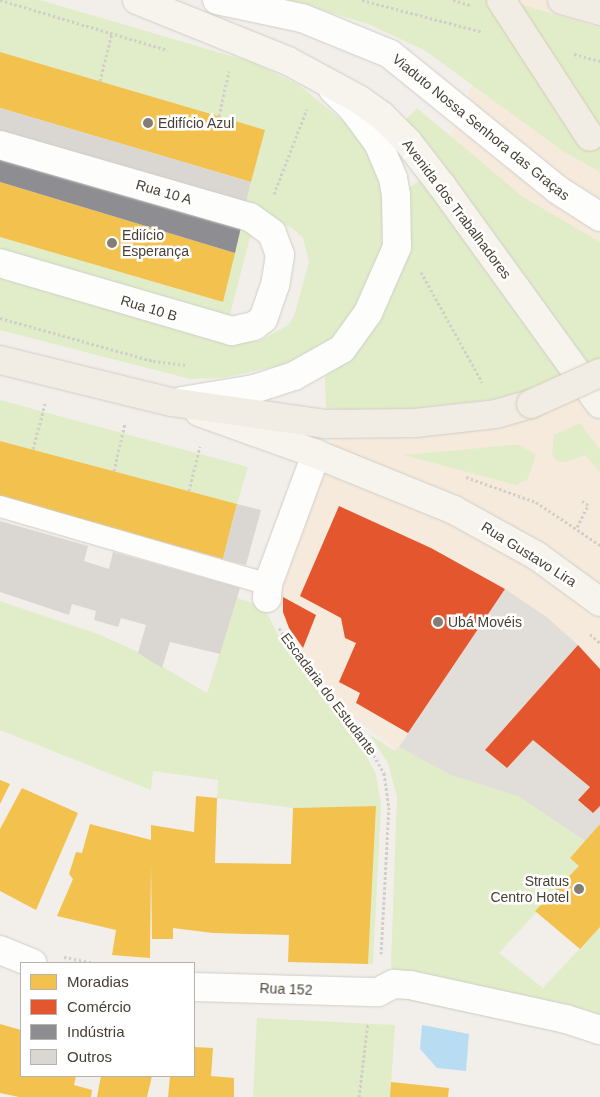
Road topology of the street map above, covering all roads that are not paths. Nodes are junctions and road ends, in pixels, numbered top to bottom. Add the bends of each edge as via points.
1 (137, 0) edge
2 (217, 0) edge
3 (500, 0) edge
4 (562, 0) edge
5 (600, 11) edge
6 (317, 76) junction
7 (595, 144) edge
8 (0, 145) edge
9 (600, 218) edge
10 (0, 264) edge
11 (275, 285) joint
12 (0, 360) edge
13 (600, 373) edge
14 (171, 402) junction
15 (600, 404) edge
16 (316, 454) junction
17 (0, 506) edge
18 (267, 591) joint
19 (600, 602) edge
20 (0, 950) edge
21 (30, 962) edge
22 (195, 987) edge
23 (600, 1030) edge

1 - 6 main road, Avenida dos Trabalhadores via 237,39
2 - 9 street, Viaduto Nossa Senhora das Graças via 302,18 390,54 558,190
3 - 7 main road, bridge
4 - 5 main road
6 - 14 street via 341,96 366,126 393,178 398,232 390,270 354,336 328,359 275,383
6 - 15 main road, Avenida dos Trabalhadores via 360,100 408,142
8 - 11 street, Rua 10 A via 262,224 278,244 280,255
10 - 11 street, Rua 10 B via 232,331 254,326 263,319
12 - 14 main road
13 - 14 main road, bridge via 531,404 474,417 351,426
14 - 16 main road, Rua Gustavo Lira
16 - 18 street
16 - 19 main road, Rua Gustavo Lira via 454,510 537,556
17 - 18 lane
20 - 21 street
22 - 23 street, Rua 152 via 378,992 394,984 410,985 566,1019

